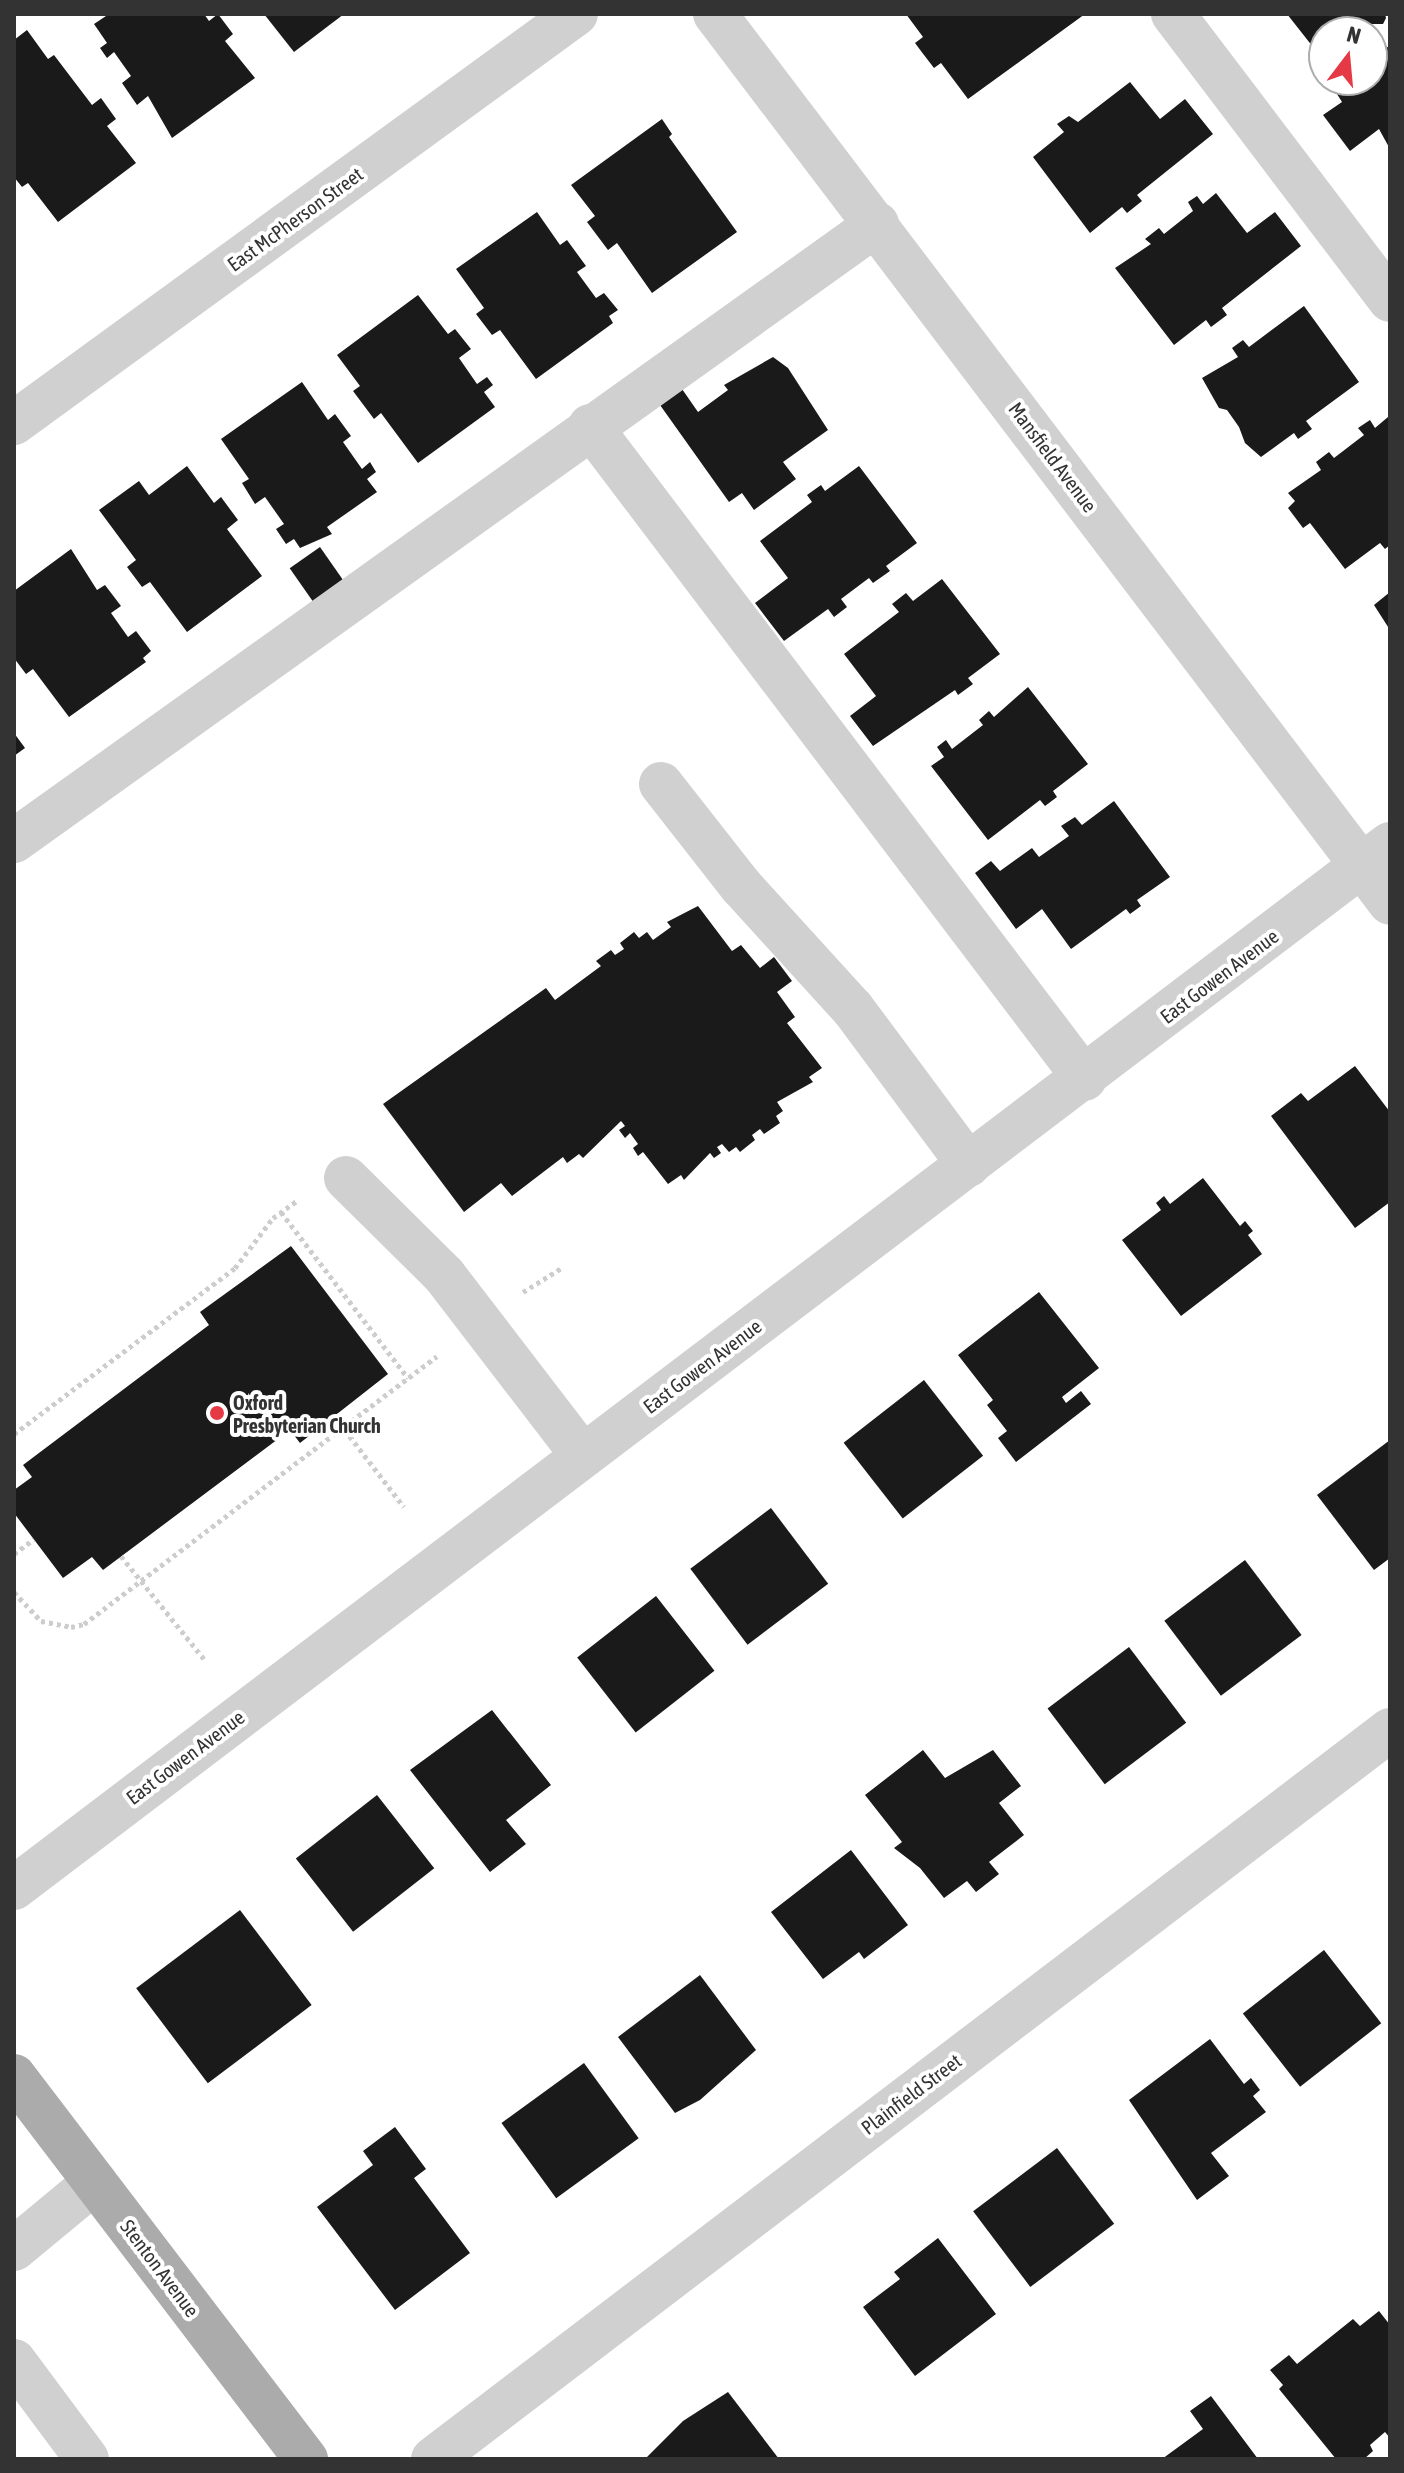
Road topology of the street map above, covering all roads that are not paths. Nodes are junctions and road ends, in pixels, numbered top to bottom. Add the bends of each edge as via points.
1 (576, 14) edge
2 (715, 14) edge
3 (1173, 14) edge
4 (877, 224) junction
5 (1390, 300) edge
6 (14, 423) edge
7 (590, 426) junction
8 (661, 784) dead end
9 (14, 841) edge
10 (1376, 855) edge
11 (1390, 903) edge
12 (1085, 1079) junction
13 (969, 1165) junction
14 (346, 1178) dead end
15 (582, 1455) junction
16 (1390, 1730) edge
17 (14, 1888) edge
18 (14, 2076) edge
19 (95, 2182) junction
20 (14, 2249) edge
21 (14, 2361) edge
22 (87, 2459) edge
23 (306, 2459) edge
24 (433, 2459) edge

1 - 6 street, East McPherson Street
2 - 4 street, Mansfield Avenue
3 - 5 street
4 - 7 street
4 - 10 street, Mansfield Avenue
7 - 9 street
7 - 12 street
8 - 13 street via 741,886 853,1009
10 - 11 street, Mansfield Avenue
10 - 12 street, East Gowen Avenue
12 - 13 street, East Gowen Avenue
13 - 15 street, East Gowen Avenue
14 - 15 street via 444,1275
15 - 17 street, East Gowen Avenue
16 - 24 street, Plainfield Street
18 - 19 main road, Stenton Avenue
19 - 20 street
19 - 23 main road, Stenton Avenue
21 - 22 street

